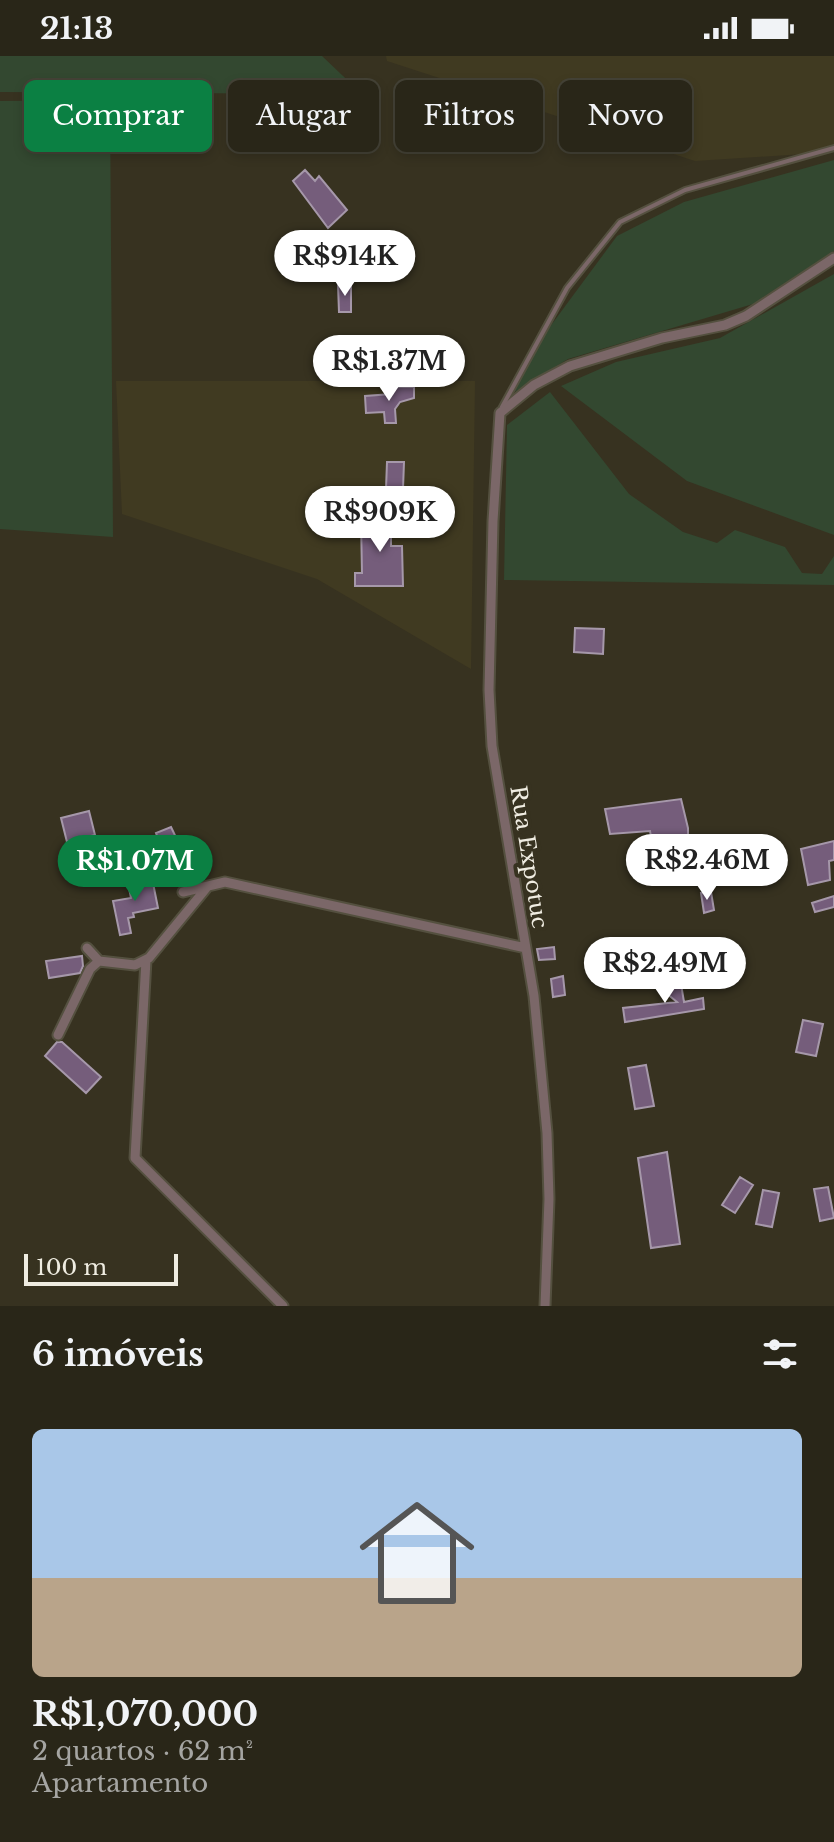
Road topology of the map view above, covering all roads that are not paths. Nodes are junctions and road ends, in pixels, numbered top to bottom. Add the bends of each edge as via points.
1 (834, 148) edge
2 (834, 258) edge
3 (500, 413) junction
4 (208, 886) junction
5 (183, 892) dead end
6 (87, 948) dead end
7 (526, 948) junction
8 (146, 960) junction
9 (99, 961) junction
10 (58, 1035) dead end
11 (283, 1306) edge
12 (545, 1306) edge

1 - 3 lane via 685,190 620,222 567,288
2 - 3 street via 746,316 570,366 534,385
3 - 7 street, Rua Expotuc via 493,521 492,746
4 - 5 street
4 - 7 street via 225,882
4 - 8 street
6 - 9 street
7 - 12 street, Rua Expotuc via 547,1133
8 - 9 street via 135,965
8 - 11 street via 135,1158
9 - 10 street

